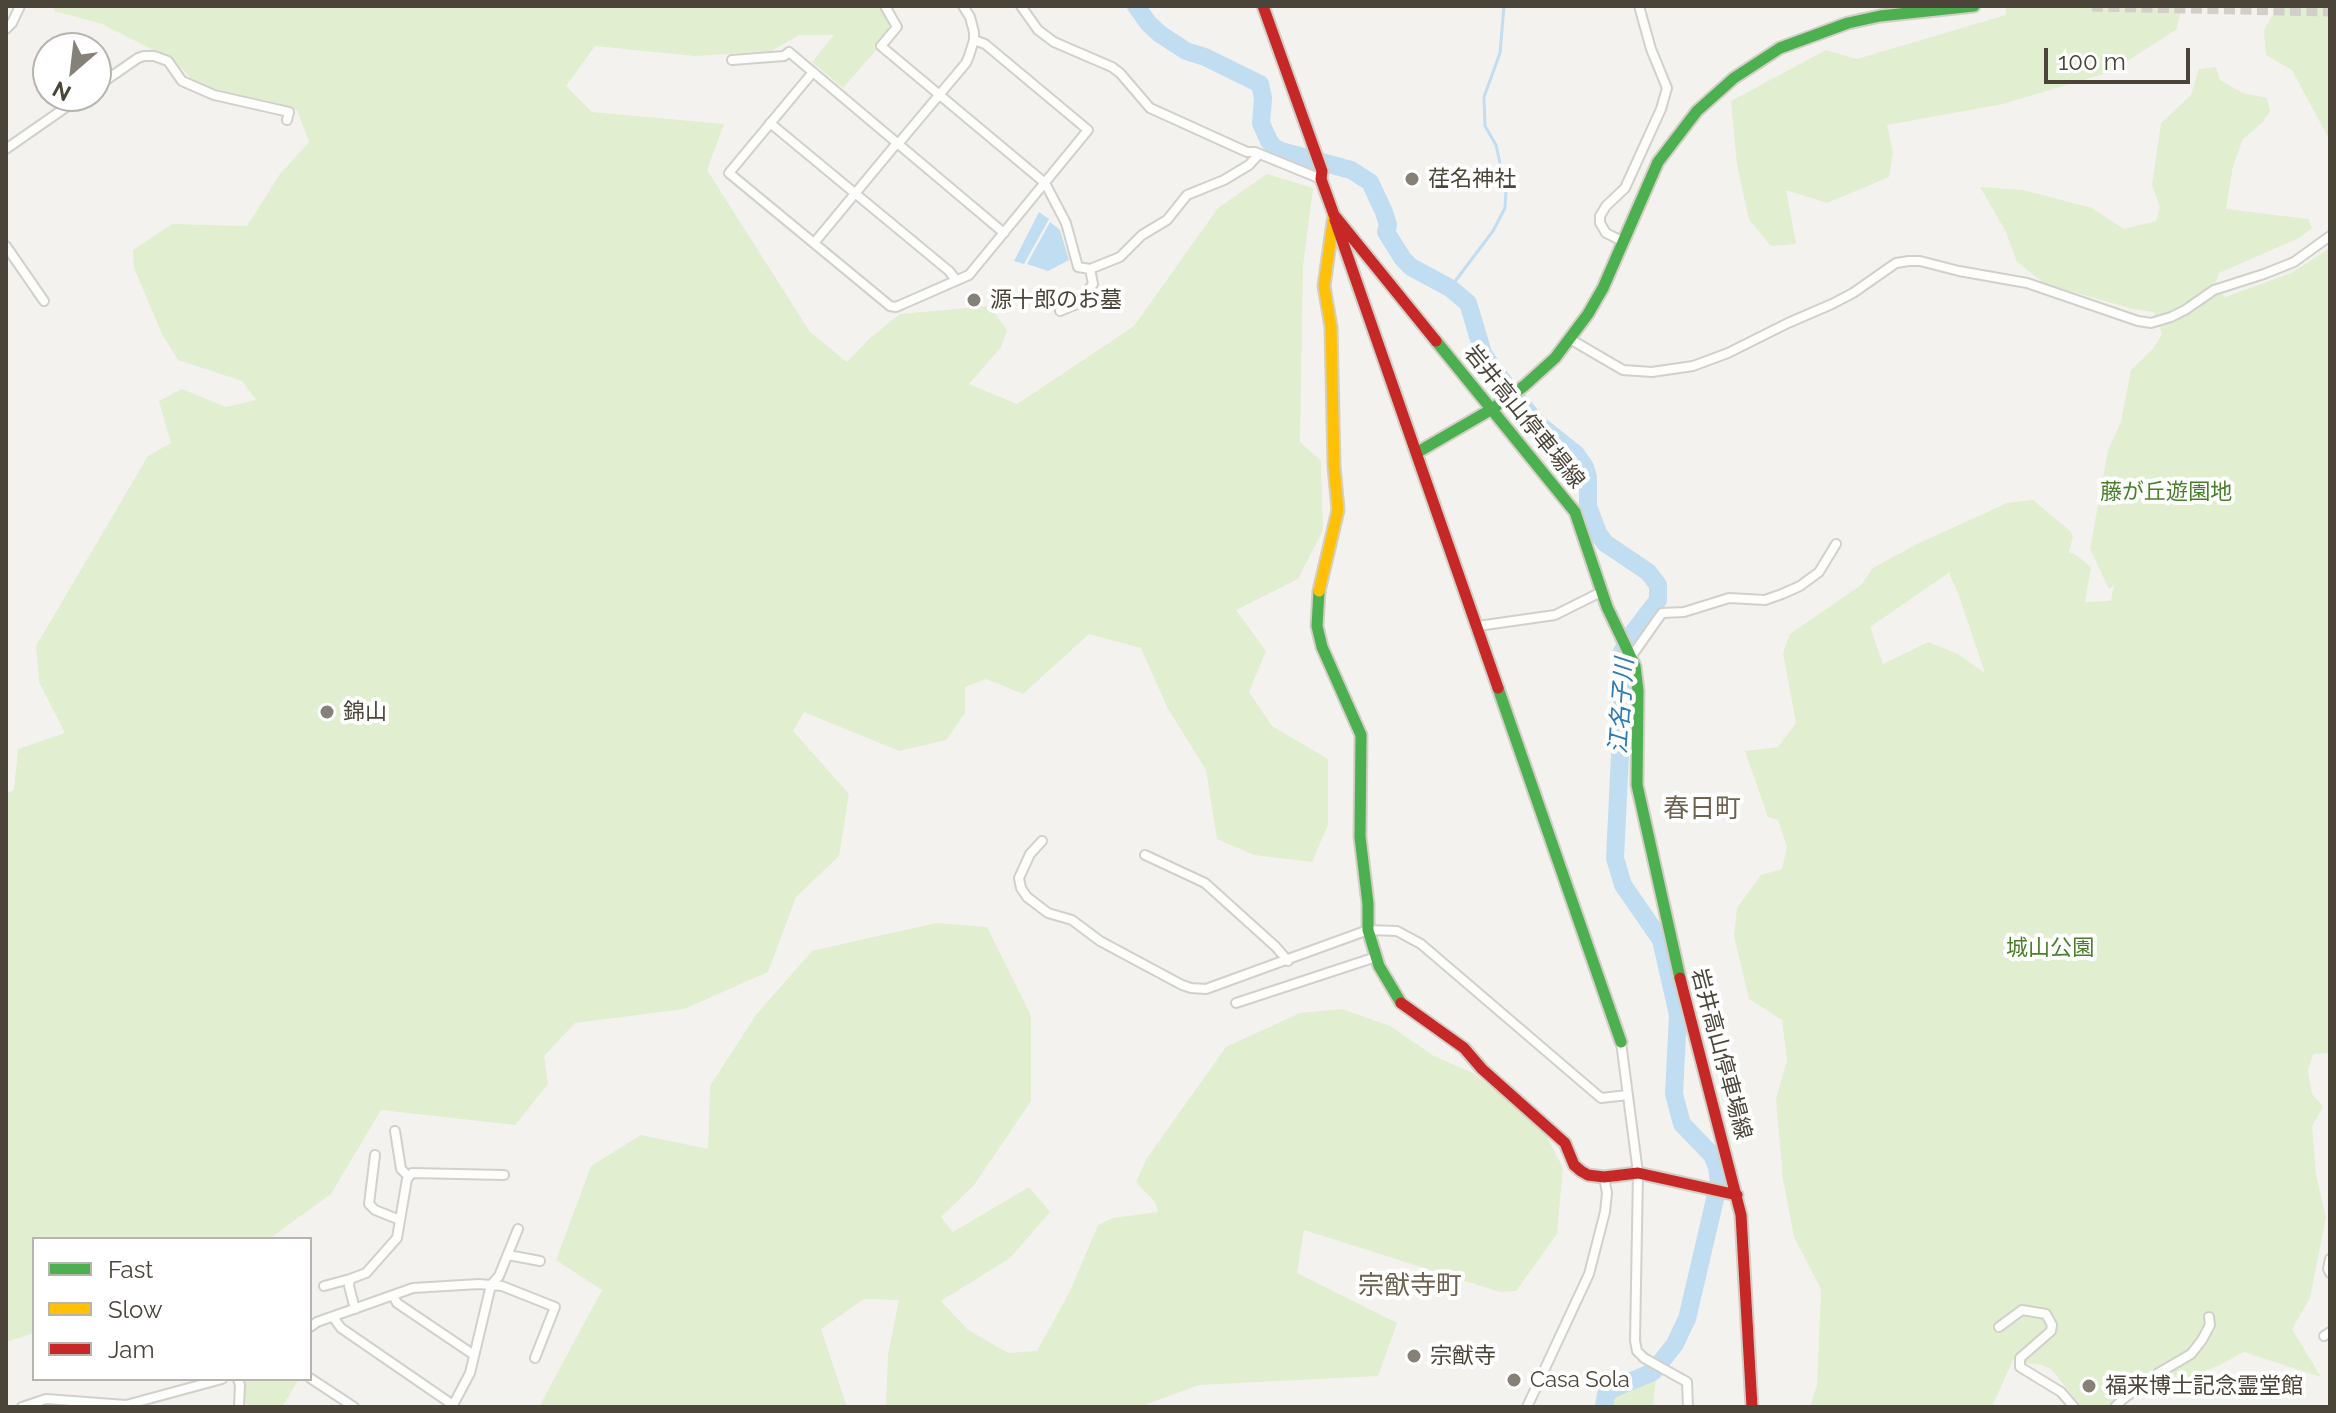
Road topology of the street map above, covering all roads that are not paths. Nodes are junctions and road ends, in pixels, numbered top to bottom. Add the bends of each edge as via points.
1 (20, 6) edge
2 (885, 6) edge
3 (963, 6) edge
4 (1021, 6) edge
5 (1263, 6) edge
6 (1639, 6) edge
7 (1974, 6) edge
8 (6, 29) edge
9 (974, 40) junction
10 (732, 60) dead end
11 (813, 72) junction
12 (112, 76) edge
13 (940, 94) junction
14 (59, 112) edge
15 (287, 120) dead end
16 (770, 123) junction
17 (898, 143) junction
18 (6, 149) edge
19 (1259, 154) junction
20 (1322, 175) junction
21 (1045, 183) junction
22 (855, 193) junction
23 (1334, 215) junction
24 (1004, 233) junction
25 (2330, 236) edge
26 (1622, 241) junction
27 (814, 243) junction
28 (6, 246) edge
29 (1090, 269) junction
30 (956, 280) junction
31 (44, 301) dead end
32 (1060, 311) dead end
33 (1570, 339) junction
34 (1492, 409) junction
35 (1418, 452) junction
36 (1836, 544) dead end
37 (1601, 592) junction
38 (1478, 626) junction
39 (1631, 656) junction
40 (1042, 841) dead end
41 (1145, 855) dead end
42 (1368, 930) junction
43 (1376, 957) junction
44 (1288, 961) junction
45 (1236, 1003) dead end
46 (1621, 1042) joint
47 (1628, 1095) junction
48 (395, 1131) dead end
49 (375, 1155) dead end
50 (1638, 1173) junction
51 (504, 1175) dead end
52 (408, 1176) junction
53 (1604, 1177) junction
54 (1737, 1195) junction
55 (400, 1220) junction
56 (518, 1229) dead end
57 (508, 1255) junction
58 (2330, 1259) edge
59 (540, 1261) dead end
60 (2330, 1273) edge
61 (350, 1279) junction
62 (491, 1285) junction
63 (324, 1286) dead end
64 (393, 1295) junction
65 (355, 1309) junction
66 (333, 1317) junction
67 (2209, 1317) dead end
68 (312, 1326) edge
69 (1999, 1327) dead end
70 (474, 1355) junction
71 (535, 1358) dead end
72 (312, 1379) edge
73 (215, 1381) edge
74 (239, 1381) edge
75 (32, 1405) edge
76 (134, 1405) edge
77 (453, 1406) edge
78 (22, 1407) edge
79 (239, 1407) edge
80 (354, 1407) edge
81 (1527, 1407) edge
82 (1688, 1407) edge
83 (1752, 1407) edge
84 (2074, 1407) edge
85 (2115, 1407) edge

1 - 8 street
2 - 13 street via 897,27 881,46
3 - 9 street
4 - 19 street via 1054,42 1120,73 1150,108
5 - 20 street, 岩井高山停車場線
6 - 26 street via 1667,88 1625,188 1600,216 1606,233
7 - 26 street via 1848,23 1801,38 1756,62 1697,111 1670,145
9 - 13 street via 966,63
9 - 21 street via 1088,130
10 - 11 street via 789,52
11 - 16 street
11 - 17 street
12 - 15 street via 138,58 154,56 168,61 182,81 214,95 289,112
13 - 17 street
13 - 21 street
14 - 18 street
16 - 22 street
16 - 27 street via 729,173
17 - 22 street
17 - 24 street
19 - 20 street
19 - 29 street via 1224,180 1187,195 1167,220 1125,253
20 - 23 street, 岩井高山停車場線
21 - 24 street
21 - 29 street via 1066,223 1078,267
22 - 27 street
22 - 30 street
23 - 34 street, 岩井高山停車場線
23 - 35 street
23 - 42 street via 1324,286 1331,327 1338,510 1319,590 1317,626 1361,735 1360,837
24 - 30 street via 969,275
25 - 33 street via 2294,262 2214,290 2185,310 2151,323 2027,283 1909,261 1896,263 1832,304 1693,366 1652,372 1620,369
26 - 33 street via 1603,288
27 - 30 street via 894,307
28 - 31 street
29 - 32 street via 1093,284 1075,306
33 - 34 street via 1524,386
34 - 35 street
34 - 37 street, 岩井高山停車場線 via 1575,512
35 - 38 street
36 - 39 street via 1819,572 1782,594 1765,600 1729,598 1662,613
37 - 38 street via 1555,615
37 - 39 street, 岩井高山停車場線
38 - 46 street
39 - 54 street, 岩井高山停車場線 via 1638,685 1637,785 1683,992
40 - 44 street via 1019,878 1027,897 1182,985 1206,989
41 - 44 street via 1205,883
42 - 43 street
42 - 44 street
42 - 47 street via 1412,937 1601,1098
43 - 45 street
43 - 53 street via 1402,1004 1464,1048 1565,1143 1577,1168
46 - 47 street
47 - 50 street
48 - 52 street via 401,1169
49 - 55 street via 369,1204
50 - 53 street
50 - 54 street
50 - 82 street via 1637,1351 1687,1382
51 - 52 street
52 - 55 street
53 - 81 street via 1605,1212 1589,1274
54 - 83 street, 岩井高山停車場線
55 - 61 street via 394,1241 366,1273
56 - 57 street
57 - 59 street
57 - 62 street
58 - 60 street
61 - 63 street
61 - 65 street
62 - 64 street via 413,1288
62 - 70 street
62 - 71 street via 555,1307
64 - 65 street
64 - 70 street via 397,1303
65 - 66 street
66 - 68 street
66 - 77 street via 341,1328
67 - 85 street via 2210,1325 2191,1354
69 - 84 street via 2022,1310 2046,1314 2051,1331 2020,1358 2020,1367 2061,1392
70 - 77 street
72 - 80 street
73 - 76 street
74 - 79 street
75 - 76 street via 46,1399
75 - 78 street

